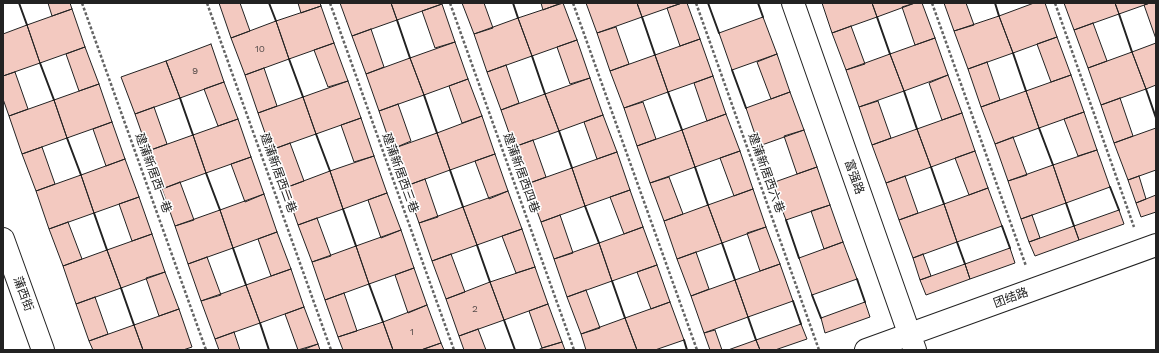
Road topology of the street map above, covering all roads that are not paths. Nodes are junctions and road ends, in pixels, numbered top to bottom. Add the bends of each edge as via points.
1 (793, 3) edge
2 (3, 239) edge
3 (1149, 248) edge
4 (913, 342) edge
5 (43, 350) edge
6 (866, 350) edge

1 - 4 street, 富强路
2 - 5 street, 蒲西街
3 - 4 street, 团结路 via 1034,289
4 - 6 street, 团结路

